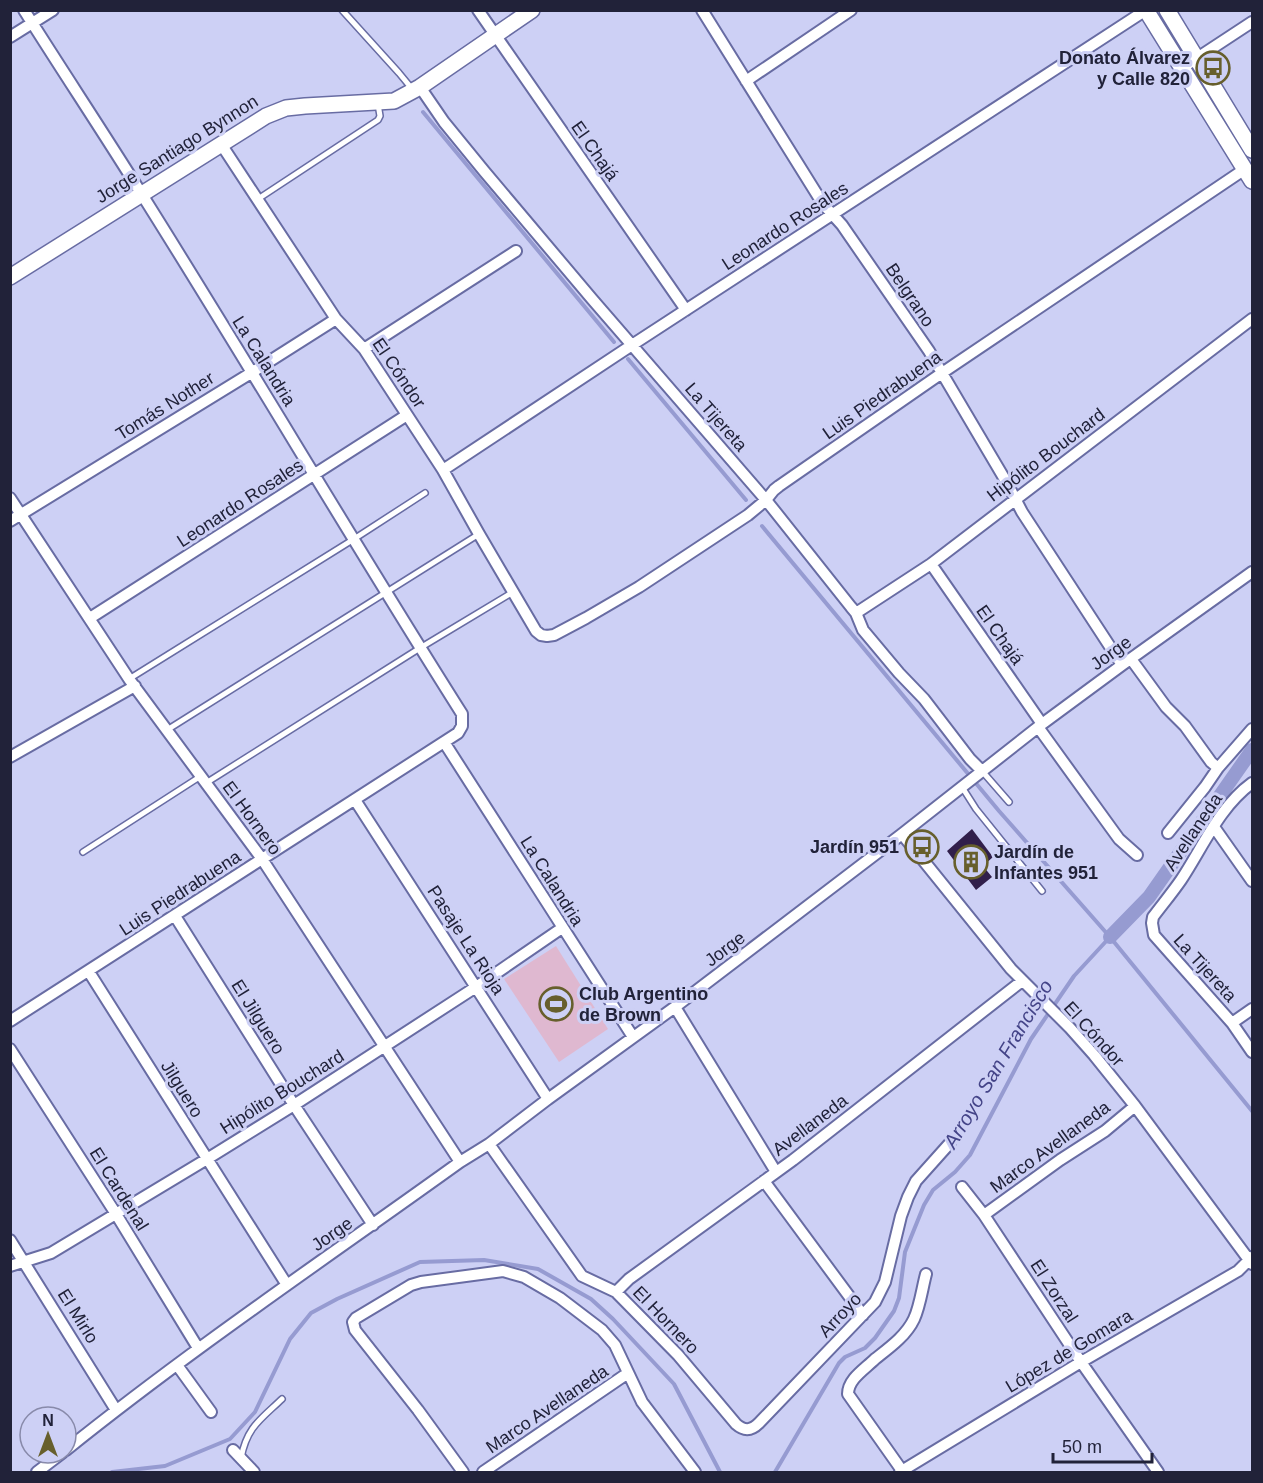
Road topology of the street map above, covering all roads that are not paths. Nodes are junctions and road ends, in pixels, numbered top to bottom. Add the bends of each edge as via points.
1 (24, 10) edge
2 (53, 10) edge
3 (342, 10) edge
4 (478, 10) edge
5 (532, 10) edge
6 (702, 10) edge
7 (850, 10) edge
8 (1146, 10) edge
9 (1167, 10) edge
10 (1252, 22) edge
11 (32, 24) junction
12 (495, 36) junction
13 (10, 37) edge
14 (1196, 58) junction
15 (1182, 68) junction
16 (746, 81) junction
17 (417, 89) junction
18 (377, 103) junction
19 (221, 144) junction
20 (1252, 150) edge
21 (1249, 175) edge
22 (142, 194) junction
23 (258, 199) junction
24 (833, 215) junction
25 (516, 251) dead end
26 (10, 276) edge
27 (686, 310) junction
28 (336, 319) junction
29 (1252, 319) edge
30 (632, 345) junction
31 (364, 349) junction
32 (251, 373) junction
33 (942, 374) junction
34 (407, 415) junction
35 (443, 470) junction
36 (315, 475) junction
37 (425, 493) dead end
38 (10, 498) edge
39 (1016, 499) junction
40 (766, 500) junction
41 (21, 514) junction
42 (10, 521) edge
43 (479, 534) junction
44 (354, 539) junction
45 (931, 564) junction
46 (1252, 572) edge
47 (513, 592) junction
48 (386, 593) junction
49 (856, 613) junction
50 (90, 618) junction
51 (536, 631) joint
52 (420, 648) junction
53 (1126, 662) junction
54 (132, 682) junction
55 (1040, 726) junction
56 (1252, 729) edge
57 (167, 730) junction
58 (458, 733) joint
59 (444, 742) junction
60 (10, 757) edge
61 (1218, 768) junction
62 (979, 773) junction
63 (204, 780) junction
64 (1252, 783) edge
65 (964, 785) junction
66 (355, 800) junction
67 (1009, 802) dead end
68 (1214, 827) junction
69 (1168, 833) dead end
70 (902, 834) junction
71 (83, 852) dead end
72 (1137, 855) dead end
73 (262, 859) junction
74 (1252, 881) edge
75 (1042, 891) dead end
76 (175, 916) junction
77 (562, 928) junction
78 (1154, 935) joint
79 (89, 972) junction
80 (1022, 981) junction
81 (476, 987) junction
82 (675, 1007) junction
83 (1252, 1009) edge
84 (11, 1019) edge
85 (1232, 1023) junction
86 (633, 1037) junction
87 (384, 1046) junction
88 (10, 1048) edge
89 (1252, 1052) edge
90 (548, 1099) junction
91 (294, 1105) junction
92 (1135, 1106) junction
93 (950, 1143) dead end
94 (489, 1144) junction
95 (207, 1159) junction
96 (460, 1162) junction
97 (776, 1172) junction
98 (764, 1180) junction
99 (962, 1187) dead end
100 (116, 1214) junction
101 (984, 1215) junction
102 (373, 1225) junction
103 (10, 1240) edge
104 (1252, 1260) edge
105 (24, 1261) junction
106 (10, 1266) edge
107 (926, 1274) dead end
108 (286, 1286) junction
109 (616, 1292) junction
110 (863, 1315) junction
111 (198, 1348) junction
112 (1081, 1362) junction
113 (177, 1365) junction
114 (628, 1373) junction
115 (282, 1399) dead end
116 (116, 1410) junction
117 (212, 1412) dead end
118 (755, 1428) joint
119 (78, 1440) edge
120 (233, 1450) dead end
121 (241, 1459) junction
122 (902, 1472) edge
123 (254, 1473) edge
124 (463, 1473) edge
125 (483, 1473) edge
126 (695, 1473) edge
127 (1158, 1473) edge

1 - 11 street, La Calandria
2 - 11 street
3 - 17 lane
4 - 12 street, El Chajá
5 - 12 street, Jorge Santiago Bynnon
6 - 16 street, Belgrano
7 - 16 street
8 - 15 street
8 - 24 street, Leonardo Rosales
9 - 14 street
10 - 14 street
11 - 13 street
11 - 22 street, La Calandria
12 - 17 street, Jorge Santiago Bynnon
12 - 27 street, El Chajá
14 - 15 street
14 - 20 street
15 - 21 street
16 - 24 street, Belgrano
17 - 18 street, Jorge Santiago Bynnon via 394,101
17 - 30 street, La Tijereta
18 - 19 street, Jorge Santiago Bynnon via 286,108
18 - 23 lane via 378,120
19 - 22 street, Jorge Santiago Bynnon
19 - 23 street, El Cóndor
21 - 33 street, Luis Piedrabuena
22 - 26 street, Jorge Santiago Bynnon
22 - 32 street, La Calandria
23 - 28 street, El Cóndor
24 - 27 street, Leonardo Rosales
24 - 33 street, Belgrano
25 - 31 street
27 - 30 street, Leonardo Rosales
28 - 31 street, El Cóndor
28 - 32 street, Tomás Nother
29 - 39 street, Hipólito Bouchard
30 - 35 street, Leonardo Rosales
30 - 40 street, La Tijereta
31 - 34 street, El Cóndor
32 - 36 street, La Calandria
32 - 41 street, Tomás Nother
33 - 39 street, Belgrano
33 - 40 street, Luis Piedrabuena via 778,486
34 - 35 street, El Cóndor
34 - 36 street, Leonardo Rosales
35 - 43 street, El Cóndor
36 - 44 street, La Calandria
36 - 50 street, Leonardo Rosales
37 - 44 lane
38 - 41 street, El Hornero
39 - 45 street, Hipólito Bouchard
39 - 53 street, Belgrano
40 - 49 street, La Tijereta
40 - 51 street, Luis Piedrabuena via 639,588 554,634 541,635
41 - 42 street, Tomás Nother
41 - 50 street, El Hornero
43 - 47 street, El Cóndor
43 - 48 lane
44 - 48 street, La Calandria
44 - 54 lane
45 - 49 street, Hipólito Bouchard
45 - 55 street, El Chajá
46 - 53 street, Jorge
47 - 51 street, El Cóndor
47 - 52 lane
48 - 52 street, La Calandria
48 - 57 lane
49 - 62 street, La Tijereta via 862,630 924,699
50 - 54 street, El Hornero
52 - 58 street, La Calandria via 462,714
52 - 63 lane
53 - 55 street, Jorge
53 - 61 street, Belgrano
54 - 57 street, El Hornero
54 - 60 street
55 - 62 street, Jorge
55 - 72 street, El Chajá via 1115,834
56 - 61 street
57 - 63 street, El Hornero
58 - 59 street, Luis Piedrabuena
59 - 66 street, Luis Piedrabuena
59 - 77 street, La Calandria
61 - 69 street
62 - 65 street, Jorge
62 - 67 lane
63 - 71 lane
63 - 73 street, El Hornero
64 - 68 street, Avellaneda via 1230,803
65 - 70 street, Jorge
65 - 75 lane via 976,809
66 - 73 street, Luis Piedrabuena
66 - 81 street, Pasaje La Rioja
68 - 74 street
68 - 78 street, Avellaneda via 1152,917
70 - 80 street, El Cóndor
70 - 82 street, Jorge
73 - 76 street, Luis Piedrabuena
73 - 87 street, El Hornero
76 - 79 street, Luis Piedrabuena
76 - 91 street, El Jilguero
77 - 81 street, Hipólito Bouchard
77 - 86 street, La Calandria
78 - 85 street, La Tijereta
79 - 84 street, Luis Piedrabuena
79 - 95 street, Jilguero
80 - 92 street, El Cóndor via 1070,1028
80 - 97 street, Avellaneda
81 - 87 street, Hipólito Bouchard
81 - 90 street, Pasaje La Rioja
82 - 86 street, Jorge
82 - 97 street
83 - 85 street
85 - 89 street, La Tijereta
86 - 90 street, Jorge
87 - 91 street, Hipólito Bouchard
87 - 96 street, El Hornero
88 - 100 street, El Cardenal
90 - 94 street, Jorge
91 - 95 street, Hipólito Bouchard
91 - 102 street, El Jilguero
92 - 101 street, Marco Avellaneda
92 - 104 street, El Cóndor
93 - 110 street, Arroyo via 916,1181 901,1216 885,1282
94 - 96 street, Jorge
94 - 109 street, El Hornero via 582,1276
95 - 100 street, Hipólito Bouchard
95 - 108 street, Jilguero
96 - 102 street, Jorge
97 - 98 street, Avellaneda
98 - 109 street, Avellaneda
98 - 110 street
99 - 101 street, El Zorzal
100 - 105 street, Hipólito Bouchard via 51,1252
100 - 111 street, El Cardenal
101 - 112 street, El Zorzal
102 - 108 street, Jorge
103 - 105 street, El Mirlo
104 - 112 street, López de Gomara
105 - 106 street, Hipólito Bouchard
105 - 116 street, El Mirlo
107 - 122 street via 910,1325 848,1388 848,1394
108 - 111 street, Jorge
109 - 118 street, El Hornero via 678,1355 736,1424 748,1430
110 - 118 street, Arroyo
111 - 113 street, Jorge
112 - 122 street, López de Gomara
112 - 127 street, El Zorzal
113 - 116 street, Jorge
113 - 117 street
114 - 124 street via 615,1345 602,1330 560,1298 512,1272 421,1282 356,1318 355,1330
114 - 125 street, Marco Avellaneda
114 - 126 street via 642,1402
115 - 121 lane via 253,1427
116 - 119 street, Jorge
120 - 121 street
121 - 123 street

